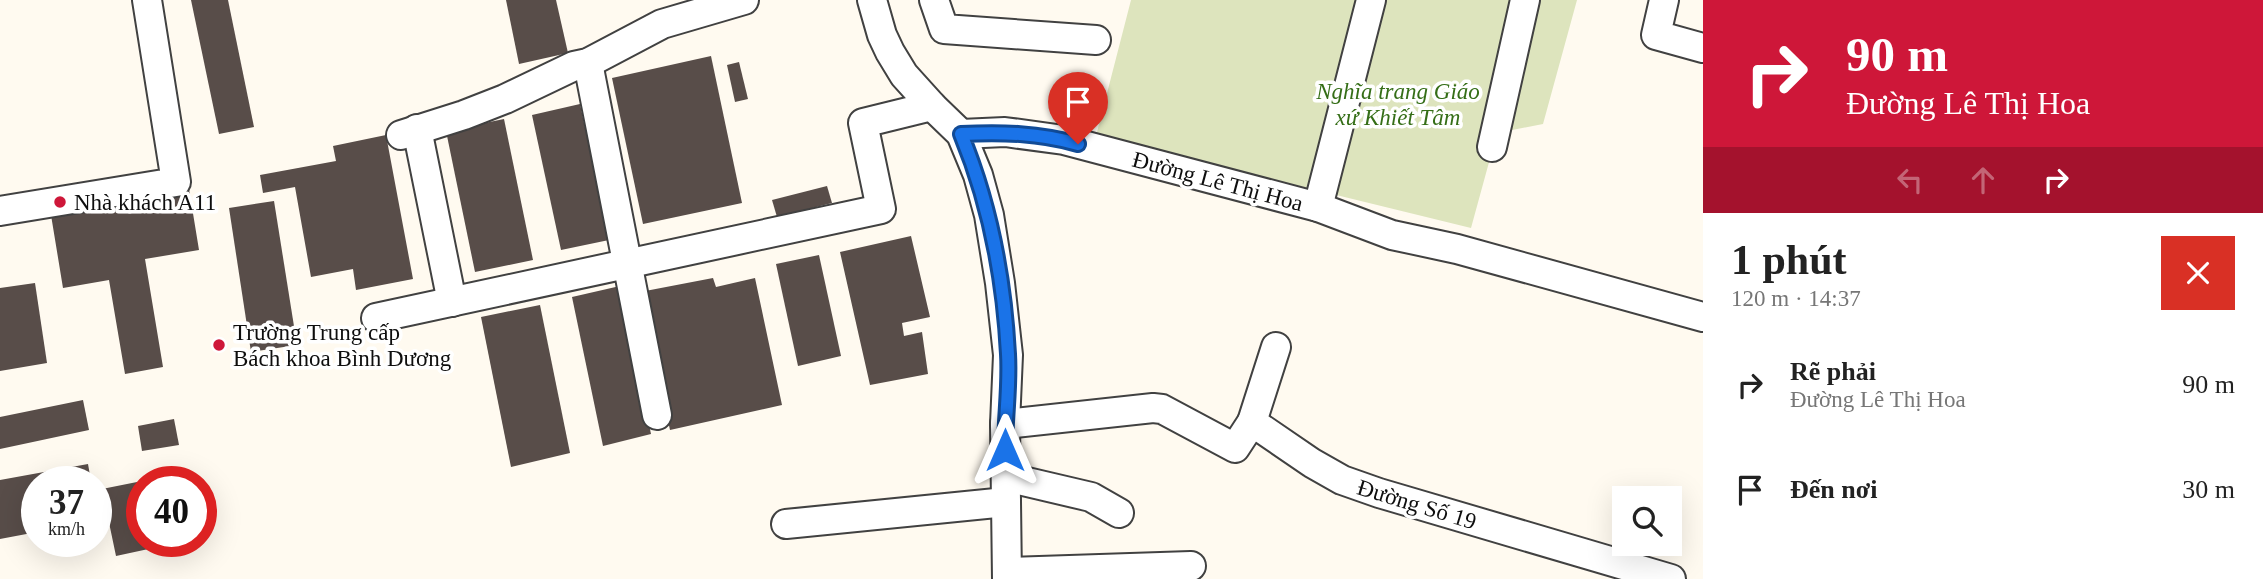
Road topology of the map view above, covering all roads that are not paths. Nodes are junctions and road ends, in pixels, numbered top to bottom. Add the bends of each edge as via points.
1 (147, 0) edge
2 (744, 0) edge
3 (872, 0) edge
4 (934, 0) edge
5 (1371, 0) edge
6 (1525, 0) edge
7 (1664, 0) edge
8 (1096, 40) dead end
9 (1703, 48) edge
10 (588, 63) junction
11 (932, 106) junction
12 (961, 134) junction
13 (1492, 147) dead end
14 (1318, 207) junction
15 (0, 211) edge
16 (627, 264) junction
17 (452, 302) junction
18 (1703, 317) edge
19 (376, 318) dead end
20 (1276, 348) dead end
21 (657, 415) dead end
22 (1252, 422) junction
23 (1005, 424) junction
24 (1006, 489) junction
25 (1119, 513) dead end
26 (786, 524) dead end
27 (1191, 566) dead end
28 (1007, 575) edge
29 (1671, 579) edge

1 - 15 street via 176,182
2 - 10 street via 663,24
3 - 11 street via 890,52
4 - 8 street via 944,29
5 - 14 street
6 - 13 street
7 - 9 street via 1656,35
10 - 16 street
10 - 17 street via 464,116 409,132
11 - 12 street
11 - 16 street via 863,123 881,209
12 - 14 street, Đường Lê Thị Hoa via 1005,132 1064,140
12 - 23 street via 978,175 995,246 1008,355
14 - 18 street, Đường Lê Thị Hoa via 1392,234
16 - 17 street
16 - 21 street
17 - 19 street
20 - 22 street
22 - 23 street via 1235,448 1153,408
22 - 29 street, Đường Số 19 via 1342,480
23 - 24 street
24 - 25 street via 1091,497
24 - 26 street
24 - 28 street
27 - 28 street

